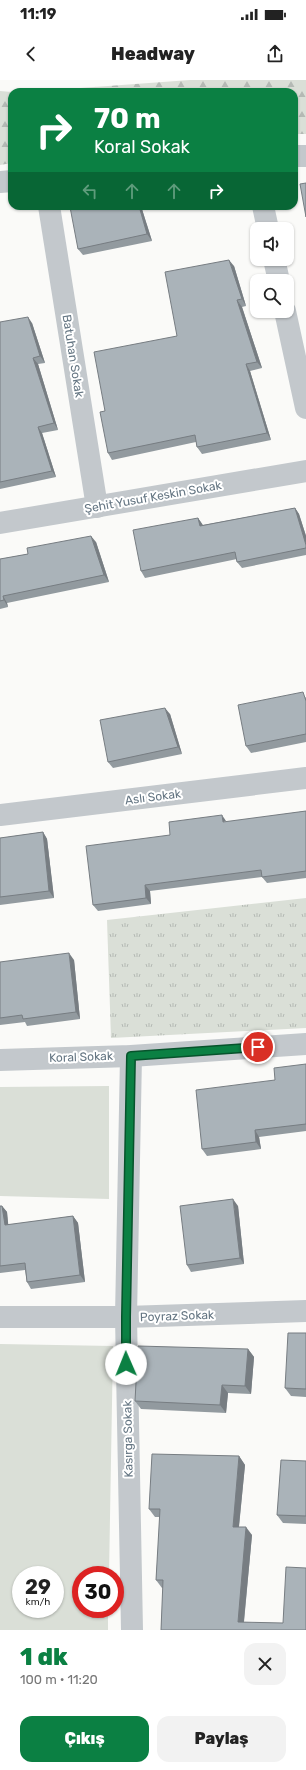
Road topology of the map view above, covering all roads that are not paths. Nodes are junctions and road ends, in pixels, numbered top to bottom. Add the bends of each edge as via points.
1 (50, 210) edge
2 (264, 210) edge
3 (266, 222) edge
4 (287, 318) edge
5 (306, 408) edge
6 (306, 471) edge
7 (97, 506) junction
8 (0, 523) edge
9 (306, 778) edge
10 (0, 815) edge
11 (306, 1044) edge
12 (131, 1056) junction
13 (0, 1060) edge
14 (306, 1312) edge
15 (0, 1317) edge
16 (126, 1317) junction
17 (132, 1630) edge

1 - 7 street, Batuhan Sokak
2 - 3 street
4 - 5 street
6 - 7 street, Şehit Yusuf Keskin Sokak
7 - 8 street, Şehit Yusuf Keskin Sokak
9 - 10 street, Aslı Sokak
11 - 12 street, Koral Sokak
12 - 13 street, Koral Sokak
12 - 16 street, Kasırga Sokak
14 - 16 street, Poyraz Sokak
15 - 16 street, Poyraz Sokak
16 - 17 street, Kasırga Sokak

